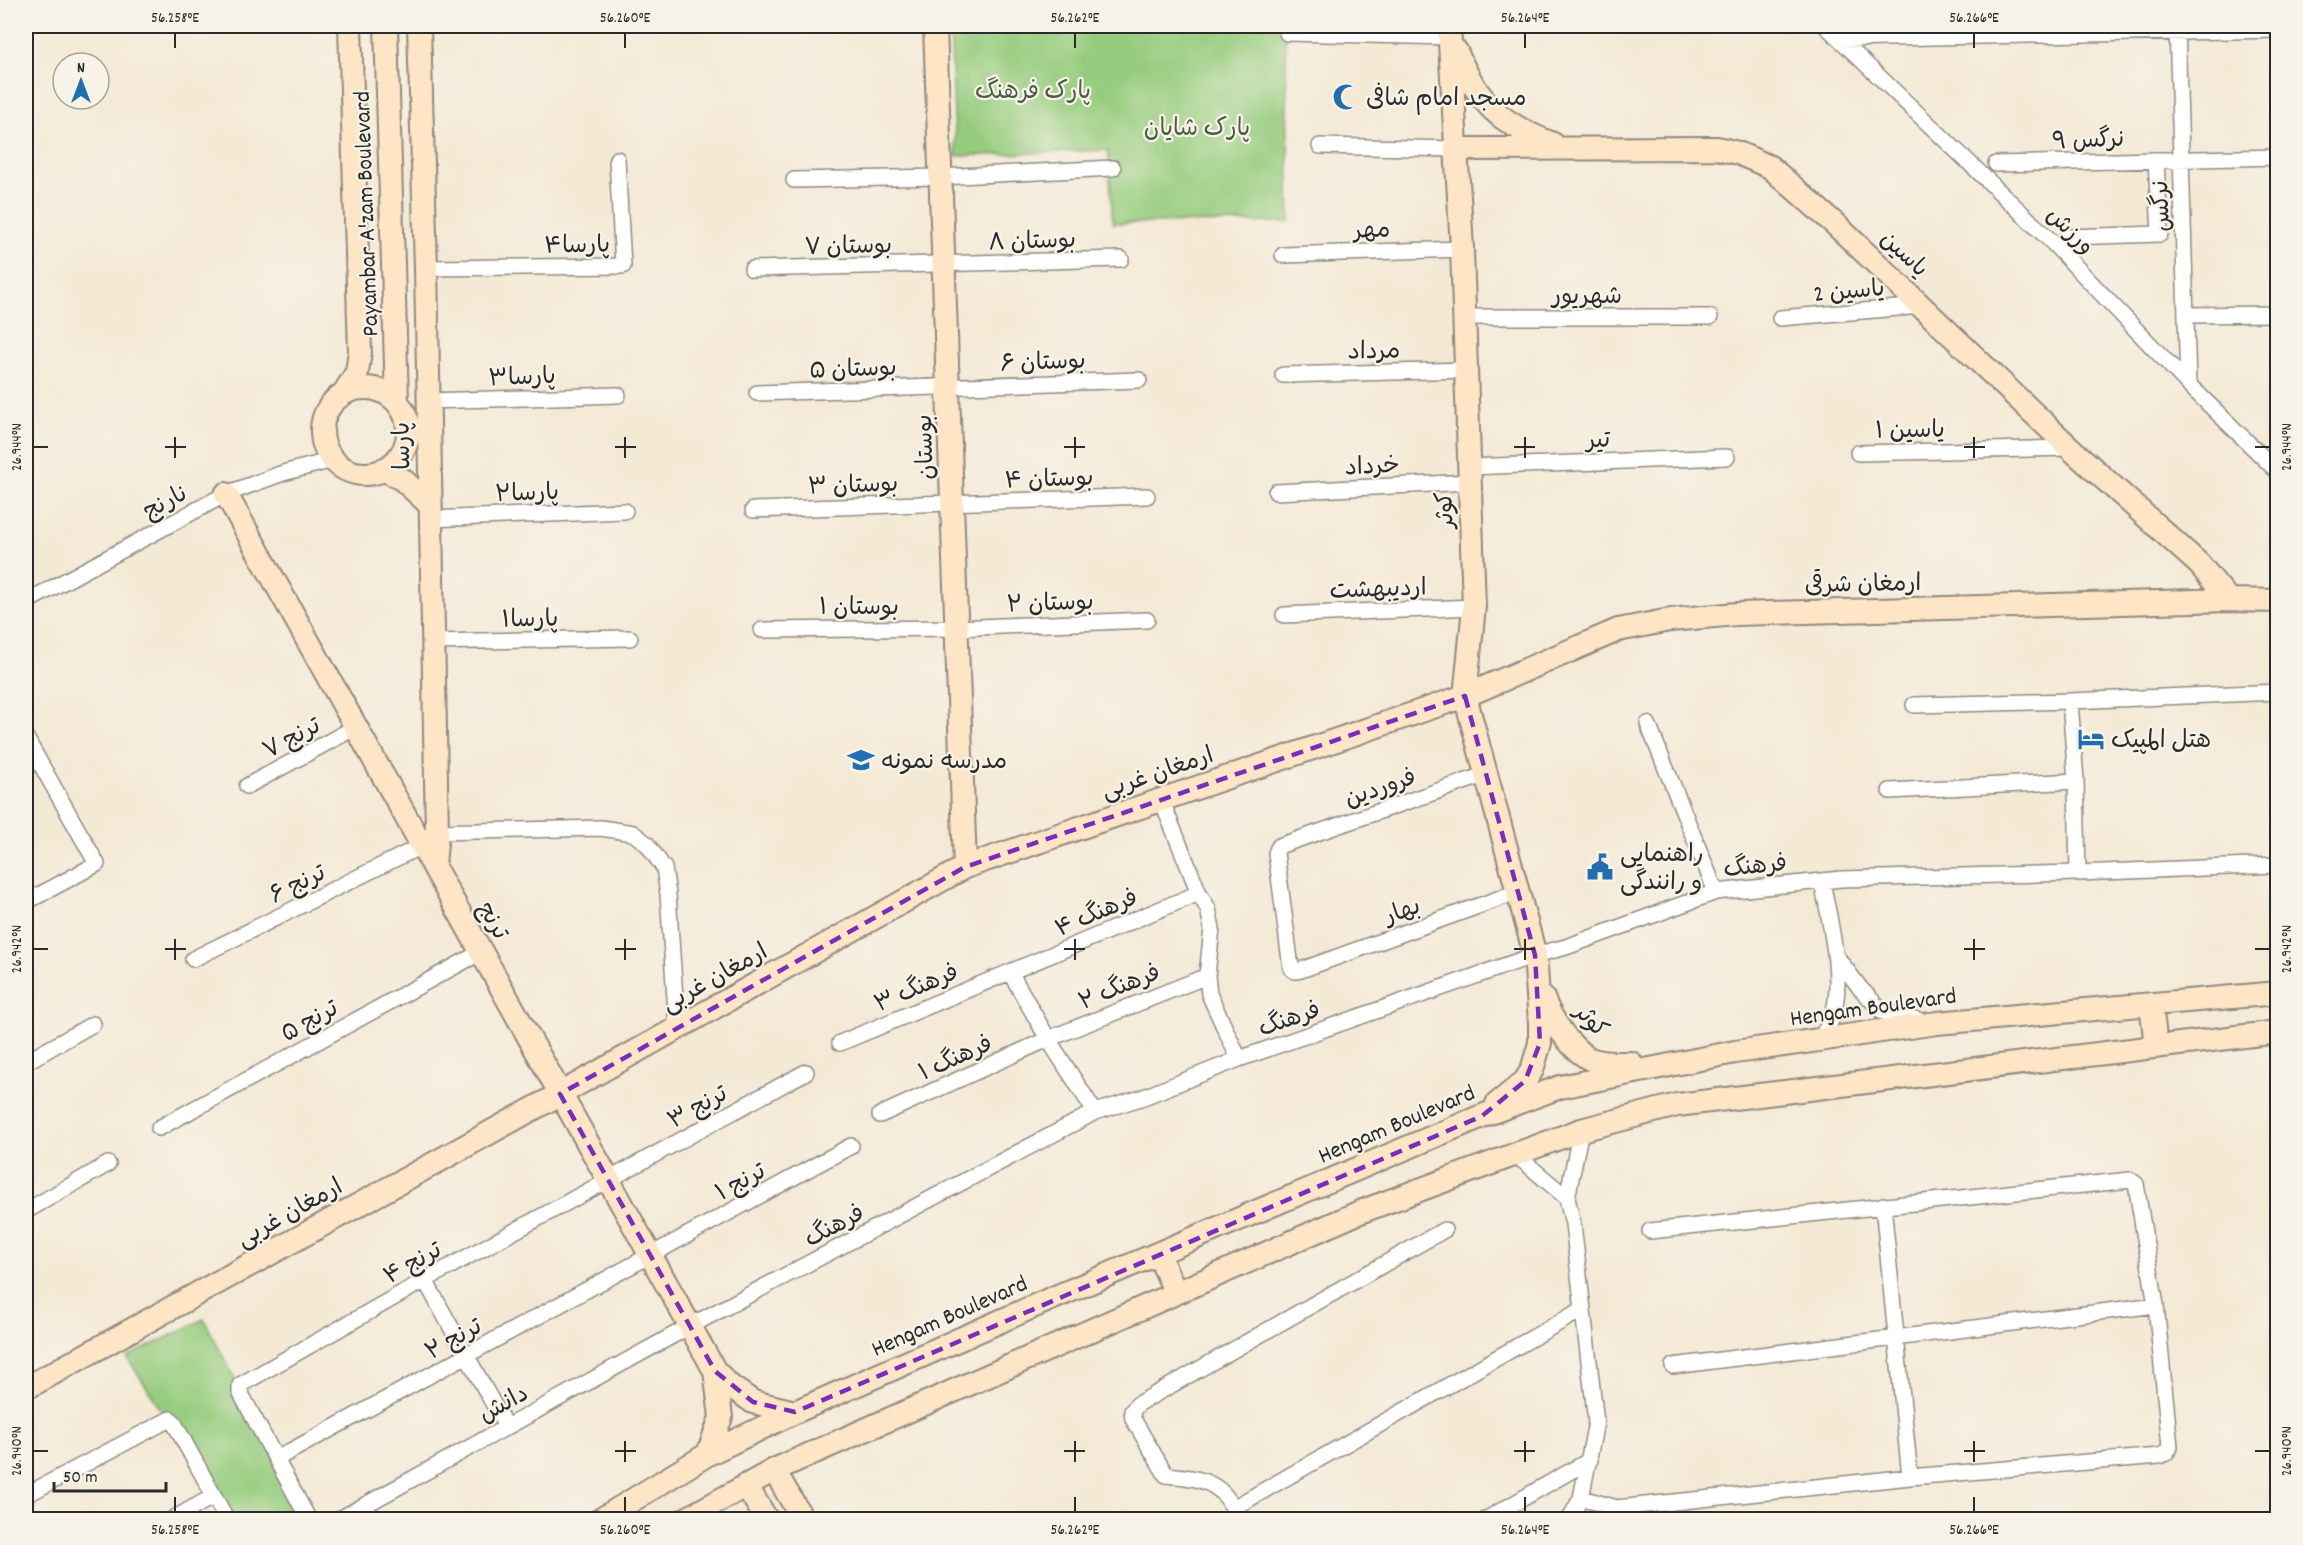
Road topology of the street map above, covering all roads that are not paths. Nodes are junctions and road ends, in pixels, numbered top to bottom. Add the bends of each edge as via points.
1 (350, 26) edge
2 (386, 26) edge
3 (419, 26) edge
4 (935, 26) edge
5 (1826, 26) edge
6 (2177, 29) edge
7 (2277, 30) edge
8 (1450, 31) edge
9 (1287, 33) dead end
10 (1840, 39) junction
11 (1320, 146) dead end
12 (1456, 149) junction
13 (1566, 149) junction
14 (2277, 158) edge
15 (617, 159) dead end
16 (2181, 159) junction
17 (2156, 160) junction
18 (1996, 164) dead end
19 (1113, 168) dead end
20 (941, 177) junction
21 (794, 180) dead end
22 (2067, 237) dead end
23 (1462, 249) junction
24 (1282, 255) dead end
25 (1121, 260) dead end
26 (945, 265) junction
27 (426, 268) junction
28 (752, 269) dead end
29 (1922, 306) junction
30 (2277, 314) edge
31 (2186, 315) junction
32 (1464, 317) junction
33 (1710, 317) dead end
34 (1780, 318) dead end
35 (1466, 370) junction
36 (1283, 375) dead end
37 (1139, 380) dead end
38 (2187, 384) junction
39 (949, 387) junction
40 (344, 393) junction
41 (757, 393) dead end
42 (618, 395) dead end
43 (397, 401) junction
44 (427, 401) junction
45 (2070, 448) junction
46 (1858, 453) dead end
47 (1727, 457) dead end
48 (333, 460) junction
49 (384, 469) junction
50 (2277, 472) edge
51 (1470, 474) junction
52 (1276, 492) dead end
53 (226, 494) junction
54 (1146, 496) dead end
55 (953, 504) junction
56 (753, 510) dead end
57 (626, 511) dead end
58 (429, 512) junction
59 (2229, 600) junction
60 (2277, 601) edge
61 (26, 602) edge
62 (1474, 607) junction
63 (1284, 615) dead end
64 (1146, 620) dead end
65 (956, 628) junction
66 (762, 630) dead end
67 (630, 638) dead end
68 (432, 642) junction
69 (2277, 692) edge
70 (1465, 696) junction
71 (2070, 701) junction
72 (1914, 705) dead end
73 (1648, 724) dead end
74 (356, 728) junction
75 (28, 747) edge
76 (1487, 774) junction
77 (2076, 781) junction
78 (247, 786) dead end
79 (1890, 791) dead end
80 (1161, 799) junction
81 (430, 848) junction
82 (2277, 865) edge
83 (965, 867) junction
84 (2078, 873) junction
85 (1822, 881) junction
86 (1517, 892) junction
87 (1716, 892) junction
88 (1199, 893) junction
89 (26, 902) edge
90 (481, 952) junction
91 (1535, 955) junction
92 (1836, 956) junction
93 (193, 959) dead end
94 (1301, 970) joint
95 (1010, 972) junction
96 (1207, 976) junction
97 (1537, 982) junction
98 (2277, 993) edge
99 (2151, 1004) junction
100 (1937, 1023) junction
101 (93, 1024) dead end
102 (677, 1028) junction
103 (2277, 1032) edge
104 (1048, 1039) junction
105 (1819, 1040) junction
106 (840, 1043) dead end
107 (2156, 1046) junction
108 (1239, 1059) junction
109 (26, 1062) edge
110 (1668, 1064) junction
111 (806, 1072) dead end
112 (560, 1094) junction
113 (1095, 1112) junction
114 (880, 1115) dead end
115 (1482, 1116) junction
116 (159, 1128) dead end
117 (1581, 1130) junction
118 (851, 1146) dead end
119 (1515, 1154) junction
120 (108, 1164) dead end
121 (608, 1180) junction
122 (1567, 1198) junction
123 (1883, 1205) junction
124 (26, 1211) edge
125 (1444, 1230) dead end
126 (1650, 1231) dead end
127 (1158, 1254) junction
128 (651, 1255) junction
129 (425, 1280) junction
130 (1176, 1293) junction
131 (2156, 1305) junction
132 (1583, 1309) junction
133 (690, 1326) junction
134 (1897, 1338) junction
135 (467, 1356) junction
136 (1673, 1366) dead end
137 (715, 1371) junction
138 (26, 1388) edge
139 (795, 1413) junction
140 (506, 1427) junction
141 (708, 1454) junction
142 (276, 1459) junction
143 (1590, 1460) junction
144 (774, 1470) junction
145 (1910, 1477) junction
146 (746, 1485) junction
147 (26, 1495) edge
148 (214, 1496) junction
149 (1581, 1498) junction
150 (1617, 1508) junction
151 (1235, 1514) edge
152 (793, 1517) edge
153 (171, 1520) edge
154 (227, 1520) edge
155 (309, 1520) edge
156 (339, 1520) edge
157 (600, 1520) edge
158 (684, 1520) edge
159 (767, 1520) edge
160 (1485, 1520) edge
161 (1569, 1520) edge
162 (1633, 1520) edge

1 - 40 street, Payambar A'zam Boulevard via 360,352 357,372
2 - 43 street, Payambar A'zam Boulevard
3 - 27 street, پارسا
4 - 20 street, بوستان
5 - 10 street, ورزش
6 - 7 street
6 - 10 street
6 - 16 street, نرگس
8 - 9 street
8 - 12 street, کوثر
8 - 13 street via 1466,76 1493,113 1529,135
10 - 38 street, ورزش via 2052,242
11 - 12 street
12 - 13 street, یاسین
12 - 23 street, کوثر
13 - 29 street, یاسین via 1718,148 1770,167
14 - 16 street, نرگس ۹
15 - 27 street, پارسا۴ via 622,266
16 - 17 street, نرگس ۹
16 - 31 street, نرگس
17 - 18 street, نرگس ۹
17 - 22 street via 2160,234
19 - 20 street
20 - 21 street
20 - 26 street, بوستان
23 - 24 street, مهر
23 - 32 street, کوثر
25 - 26 street, بوستان ۸
26 - 28 street, بوستان ۷
26 - 39 street, بوستان
27 - 44 street, پارسا
29 - 34 street, یاسین 2
29 - 45 street, یاسین
30 - 31 street
31 - 38 street, نرگس
32 - 33 street, شهریور
32 - 35 street, کوثر
35 - 36 street, مرداد
35 - 51 street, کوثر
37 - 39 street, بوستان ۶
38 - 50 street, ورزش
39 - 41 street, بوستان ۵
39 - 55 street, بوستان
40 - 43 street via 372,388
40 - 48 street via 330,406 322,422 322,435
42 - 44 street, پارسا۳
43 - 49 street via 408,425 408,438 395,462
44 - 58 street, پارسا
45 - 46 street, یاسین ۱
45 - 59 street, یاسین via 2199,564
47 - 51 street, تیر
48 - 49 street via 357,473
48 - 53 street, نارنج
49 - 58 street via 403,480
51 - 52 street, خرداد
51 - 62 street, کوثر
53 - 61 street, نارنج
53 - 74 street, ترنج
54 - 55 street, بوستان ۴
55 - 56 street, بوستان ۳
55 - 65 street, بوستان
57 - 58 street, پارسا۲
58 - 68 street, پارسا
59 - 60 street, ارمغان شرقی
59 - 70 street, ارمغان شرقی via 1737,614 1670,620 1618,630
62 - 63 street, اردیبهشت
62 - 70 street, کوثر
64 - 65 street, بوستان ۲
65 - 66 street, بوستان ۱
65 - 83 street, بوستان
67 - 68 street, پارسا۱
68 - 81 street, پارسا
69 - 71 street
70 - 76 street, کوثر
70 - 80 street, ارمغان غربی
71 - 72 street
71 - 77 street
73 - 87 street
74 - 78 street, ترنج ۷
74 - 81 street, ترنج
75 - 89 street via 96,864
76 - 86 street, کوثر
76 - 94 street, فروردین via 1278,846 1291,968
77 - 79 street
77 - 84 street
80 - 83 street, ارمغان غربی
80 - 88 street
81 - 90 street, ترنج
81 - 93 street, ترنج ۶
81 - 102 street via 601,828 633,833 647,844 664,868
82 - 84 street, فرهنگ
83 - 102 street, ارمغان غربی
84 - 85 street, فرهنگ
85 - 87 street, فرهنگ
85 - 92 street
86 - 91 street, کوثر
86 - 94 street, بهار
87 - 91 street, فرهنگ
88 - 95 street, فرهنگ ۴
88 - 96 street via 1212,928
90 - 112 street, ترنج
90 - 116 street, ترنج ۵
91 - 97 street, کوثر
91 - 108 street, فرهنگ
92 - 100 street via 1883,1012
92 - 105 street via 1836,995 1831,1019
95 - 104 street
95 - 106 street, فرهنگ ۳
96 - 104 street, فرهنگ ۲
96 - 108 street via 1209,994
97 - 110 street, کوثر via 1556,1026 1591,1060
97 - 115 street, کوثر via 1540,1043 1532,1070 1526,1081
98 - 99 street, Hengam Boulevard
99 - 100 street, Hengam Boulevard
99 - 107 street
100 - 105 street, Hengam Boulevard
101 - 109 street
102 - 112 street, ارمغان غربی
103 - 107 street
104 - 113 street
104 - 114 street, فرهنگ ۱
105 - 110 street, Hengam Boulevard
107 - 117 street via 1677,1105
108 - 113 street, فرهنگ
110 - 115 street, Hengam Boulevard via 1560,1087
111 - 121 street, ترنج ۳
112 - 121 street, ترنج
112 - 138 street, ارمغان غربی
113 - 133 street, فرهنگ
115 - 127 street, Hengam Boulevard
117 - 119 street
117 - 122 street
118 - 128 street, ترنج ۱
119 - 122 street
119 - 130 street via 1360,1212
120 - 124 street
121 - 128 street, ترنج
121 - 129 street, ترنج ۴
122 - 132 street
123 - 126 street
123 - 131 street via 2130,1180 2136,1184
123 - 134 street
125 - 151 street via 1137,1404 1132,1411 1133,1419 1166,1475 1203,1479 1219,1488
127 - 130 street
127 - 139 street, Hengam Boulevard
128 - 133 street, ترنج
128 - 135 street, ترنج ۲
129 - 135 street
129 - 142 street, ترنج ۴ via 240,1385 240,1392
130 - 144 street
131 - 134 street
131 - 145 street via 2169,1447 2166,1453
132 - 143 street via 1596,1422
132 - 151 street
133 - 137 street, ترنج
133 - 140 street, دانش
134 - 136 street
134 - 145 street
135 - 140 street
135 - 142 street, ترنج ۲
137 - 139 street via 753,1402
137 - 141 street via 721,1416
139 - 141 street, Hengam Boulevard
140 - 156 street, دانش
141 - 157 street, Hengam Boulevard
142 - 155 street
143 - 149 street
143 - 160 street
144 - 146 street
144 - 152 street
145 - 150 street
146 - 158 street
146 - 159 street
147 - 148 street via 170,1419
148 - 153 street
148 - 154 street
149 - 150 street
149 - 161 street
150 - 162 street

